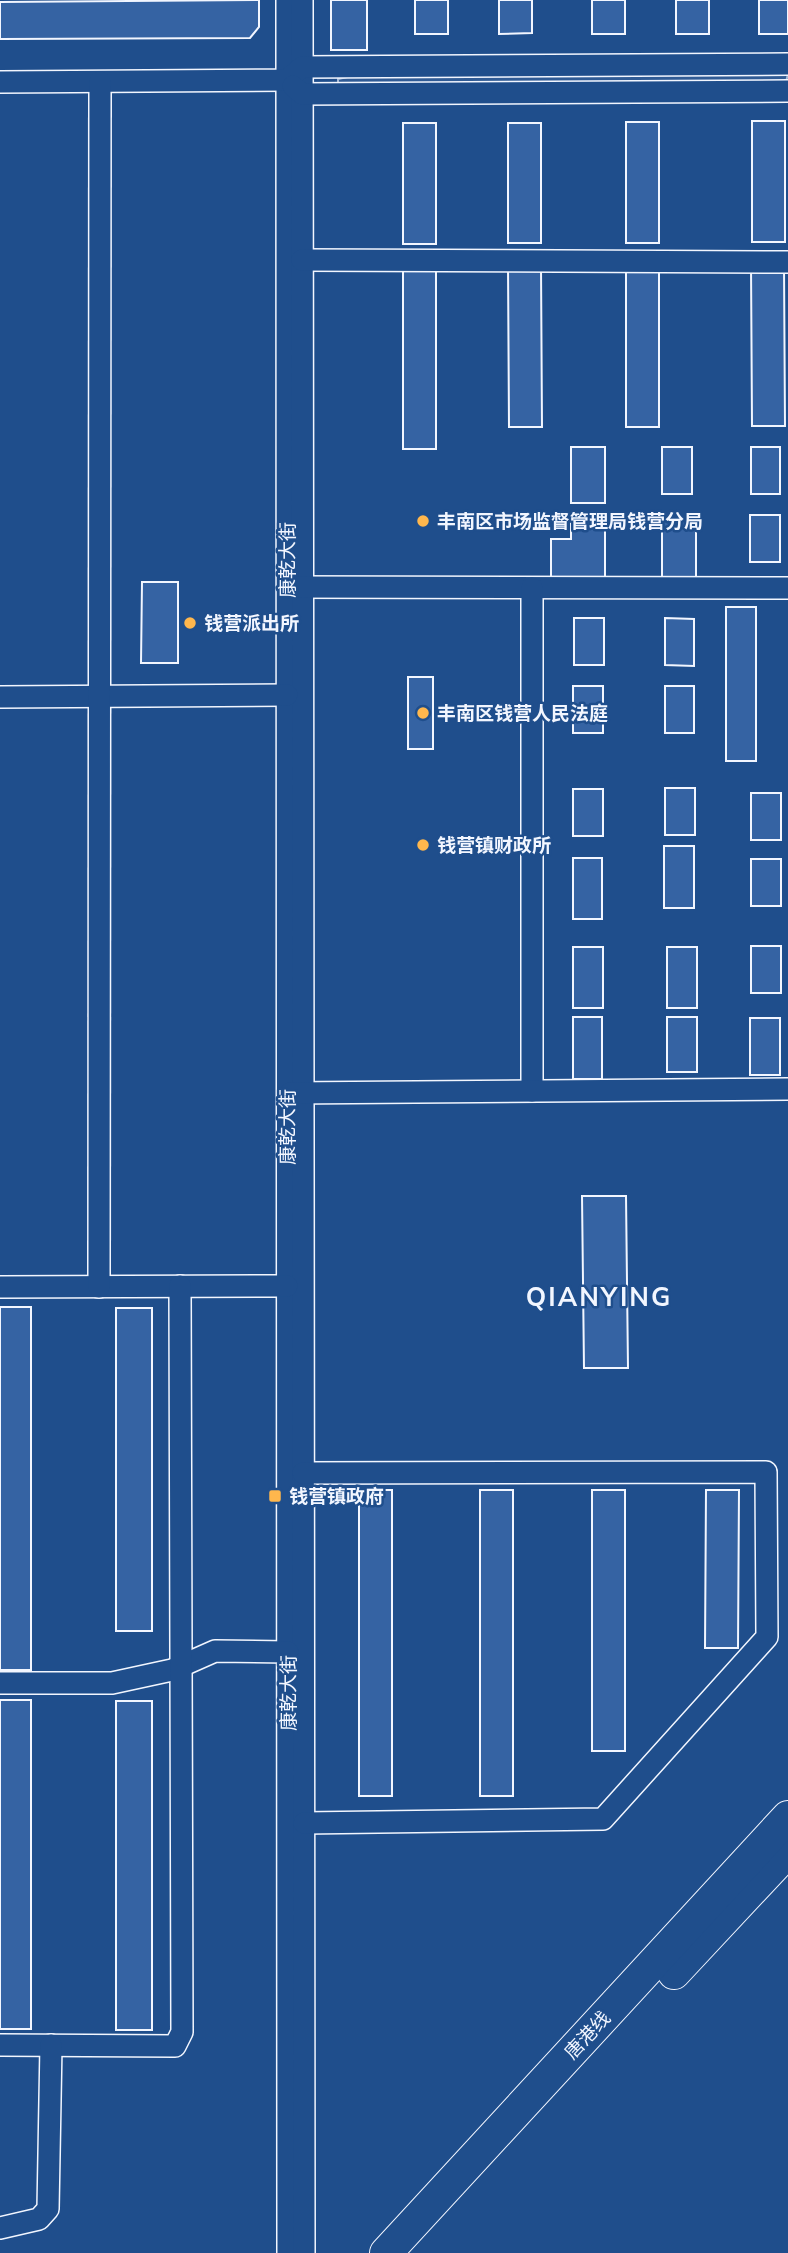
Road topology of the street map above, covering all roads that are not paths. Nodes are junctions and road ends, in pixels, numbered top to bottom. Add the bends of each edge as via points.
1 (287, 0) edge
2 (302, 0) edge
3 (788, 64) edge
4 (297, 80) junction
5 (0, 82) edge
6 (100, 82) junction
7 (788, 91) edge
8 (302, 260) junction
9 (788, 262) edge
10 (295, 587) junction
11 (532, 588) junction
12 (788, 588) edge
13 (287, 695) junction
14 (0, 696) edge
15 (99, 696) junction
16 (788, 1089) edge
17 (532, 1091) junction
18 (295, 1093) junction
19 (180, 1286) junction
20 (287, 1286) junction
21 (0, 1287) edge
22 (99, 1287) junction
23 (303, 1473) junction
24 (288, 1651) junction
25 (183, 1665) junction
26 (0, 1683) edge
27 (304, 1823) junction
28 (787, 1828) edge
29 (0, 2045) edge
30 (51, 2045) junction
31 (0, 2228) edge
32 (288, 2253) edge
33 (304, 2253) edge
34 (386, 2253) edge
35 (412, 2253) edge

1 - 4 street, 康乾大街
2 - 4 street, 康乾大街
3 - 4 street
4 - 6 street
4 - 7 street
4 - 8 street, 康乾大街
4 - 10 street, 康乾大街
5 - 6 street
6 - 15 street
8 - 9 street
8 - 10 street, 康乾大街
10 - 11 street
10 - 13 street, 康乾大街
10 - 18 street, 康乾大街
11 - 12 street
11 - 17 street
13 - 15 street
13 - 18 street, 康乾大街
14 - 15 street
15 - 22 street
16 - 17 street
17 - 18 street
18 - 20 street, 康乾大街
18 - 23 street, 康乾大街
19 - 20 street
19 - 22 street
19 - 25 street
20 - 24 street, 康乾大街
21 - 22 street
23 - 27 street, 康乾大街
23 - 27 street via 766,1472 766,1637 603,1819
24 - 25 street via 215,1651
24 - 32 street, 康乾大街
25 - 26 street via 112,1683
25 - 30 street via 182,2032 175,2046
27 - 33 street, 康乾大街
28 - 34 highway, 唐港线
28 - 35 highway, 唐港线
29 - 30 street
30 - 31 street via 48,2209 39,2219

